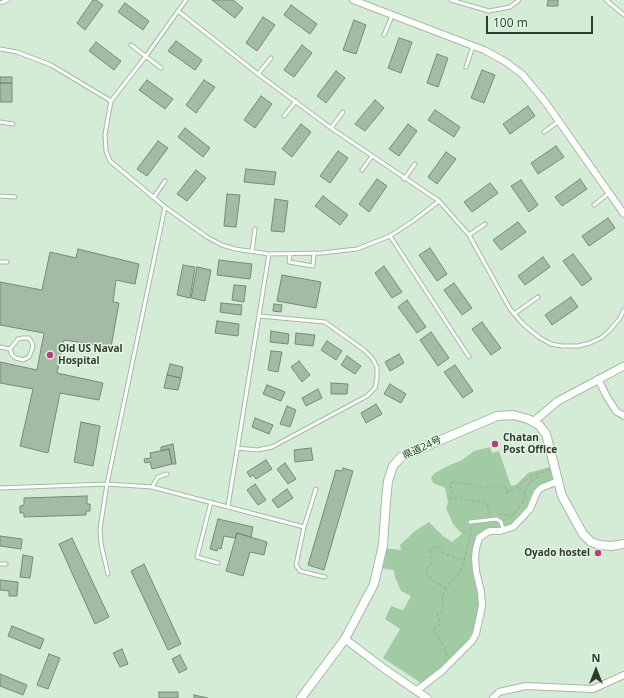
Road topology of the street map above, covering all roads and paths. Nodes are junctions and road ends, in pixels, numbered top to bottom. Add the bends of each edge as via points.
1 (8, 0) edge
2 (186, 0) edge
3 (353, 0) edge
4 (451, 0) edge
5 (518, 0) edge
6 (606, 0) edge
7 (360, 2) edge
8 (0, 3) edge
9 (178, 11) junction
10 (624, 15) edge
11 (392, 16) junction
12 (384, 35) dead end
13 (131, 45) dead end
14 (473, 46) junction
15 (0, 49) edge
16 (146, 56) junction
17 (271, 58) dead end
18 (466, 67) dead end
19 (161, 68) dead end
20 (258, 74) junction
21 (111, 101) junction
22 (296, 102) junction
23 (343, 112) dead end
24 (284, 116) dead end
25 (559, 121) junction
26 (0, 122) edge
27 (13, 124) dead end
28 (331, 128) junction
29 (544, 132) dead end
30 (372, 156) junction
31 (415, 164) dead end
32 (362, 170) dead end
33 (404, 179) junction
34 (165, 181) dead end
35 (609, 193) junction
36 (0, 196) edge
37 (15, 197) dead end
38 (154, 197) junction
39 (439, 201) junction
40 (594, 205) dead end
41 (165, 206) junction
42 (624, 214) edge
43 (485, 224) dead end
44 (255, 229) dead end
45 (469, 235) junction
46 (390, 236) junction
47 (252, 252) junction
48 (314, 253) junction
49 (269, 254) junction
50 (290, 254) junction
51 (0, 262) edge
52 (7, 262) dead end
53 (538, 297) dead end
54 (624, 310) edge
55 (514, 314) junction
56 (259, 316) junction
57 (0, 346) edge
58 (10, 349) junction
59 (469, 357) dead end
60 (624, 366) edge
61 (598, 379) junction
62 (624, 416) edge
63 (533, 422) junction
64 (237, 448) junction
65 (555, 468) junction
66 (538, 473) junction
67 (167, 474) dead end
68 (558, 481) junction
69 (108, 484) junction
70 (518, 486) junction
71 (152, 487) junction
72 (0, 488) edge
73 (316, 489) dead end
74 (525, 493) junction
75 (211, 502) junction
76 (228, 506) junction
77 (489, 514) junction
78 (489, 520) junction
79 (470, 522) joint
80 (304, 527) junction
81 (504, 530) junction
82 (624, 544) edge
83 (464, 561) junction
84 (218, 563) dead end
85 (0, 564) edge
86 (6, 564) dead end
87 (108, 574) dead end
88 (325, 577) dead end
89 (446, 589) junction
90 (345, 639) junction
91 (449, 664) junction
92 (624, 675) edge
93 (416, 690) junction
94 (301, 698) edge
95 (427, 698) edge
96 (493, 698) edge

1 - 8 lane
2 - 9 lane
3 - 7 street
4 - 5 lane via 490,11 510,7
6 - 10 lane
7 - 11 street
9 - 16 lane
9 - 20 lane
11 - 12 lane
11 - 14 street
13 - 16 lane
14 - 18 lane
14 - 25 street via 506,62 522,75
15 - 21 lane via 17,52 51,65
16 - 19 lane
16 - 21 lane
17 - 20 lane
20 - 22 lane
21 - 38 lane via 105,134 106,151 110,161
22 - 24 lane
22 - 28 lane
23 - 28 lane
25 - 29 lane
25 - 35 street
26 - 27 lane
28 - 30 lane
30 - 32 lane
30 - 33 lane
31 - 33 lane
33 - 39 lane
34 - 38 lane
35 - 40 lane
35 - 42 street
36 - 37 lane
38 - 41 lane
39 - 45 lane
39 - 46 lane
41 - 47 lane via 222,245
41 - 69 lane
43 - 45 lane
44 - 47 lane
45 - 55 lane
46 - 48 lane via 357,248
46 - 59 lane
47 - 49 lane
48 - 50 lane
48 - 50 lane via 313,266 289,262
49 - 50 lane
49 - 56 lane
51 - 52 lane
53 - 55 lane
54 - 55 lane via 601,338 578,346 551,344 540,338
56 - 64 lane
56 - 64 lane via 325,322 372,358 377,367 377,378 375,388 367,396 272,447 257,450
57 - 58 lane
58 - 58 lane via 18,339 29,338 32,343 29,357 23,360 12,355
60 - 61 street
61 - 62 street via 613,406
61 - 63 street via 558,401
63 - 65 main road, 県道24号 via 546,434
63 - 90 main road, 県道24号 via 513,415 497,416 400,457 393,466 388,481 383,545 374,584
64 - 76 lane
65 - 66 path
65 - 68 main road, 県道24号
66 - 70 path
66 - 74 path via 538,477 531,481
67 - 71 lane via 158,477
68 - 81 street via 541,488 530,509 513,527
68 - 82 main road, 県道24号 via 562,496 583,534 591,542 611,546
69 - 71 lane
69 - 72 lane
69 - 87 lane via 100,536
70 - 74 path
70 - 77 path via 507,493 507,488 502,486 477,487 468,483 450,483 450,499 458,497 487,503
71 - 75 lane
73 - 80 lane
74 - 77 path via 523,502 512,516
75 - 76 lane
75 - 84 lane via 197,557
76 - 80 lane
77 - 78 path
78 - 79 lane
78 - 81 lane via 497,519
79 - 83 path via 471,532
80 - 88 lane via 296,565 300,571
81 - 91 street via 486,532 479,538 475,558 482,606 478,627 472,641
83 - 89 path via 459,574
83 - 89 path via 443,553 437,546 430,550 432,562 426,571 427,576
85 - 86 lane
89 - 91 path via 442,596 443,610 437,615 441,624 433,630 444,646
90 - 93 street
90 - 94 main road, 県道24号
91 - 93 street
92 - 96 street via 593,689 526,686 500,692
93 - 95 street

